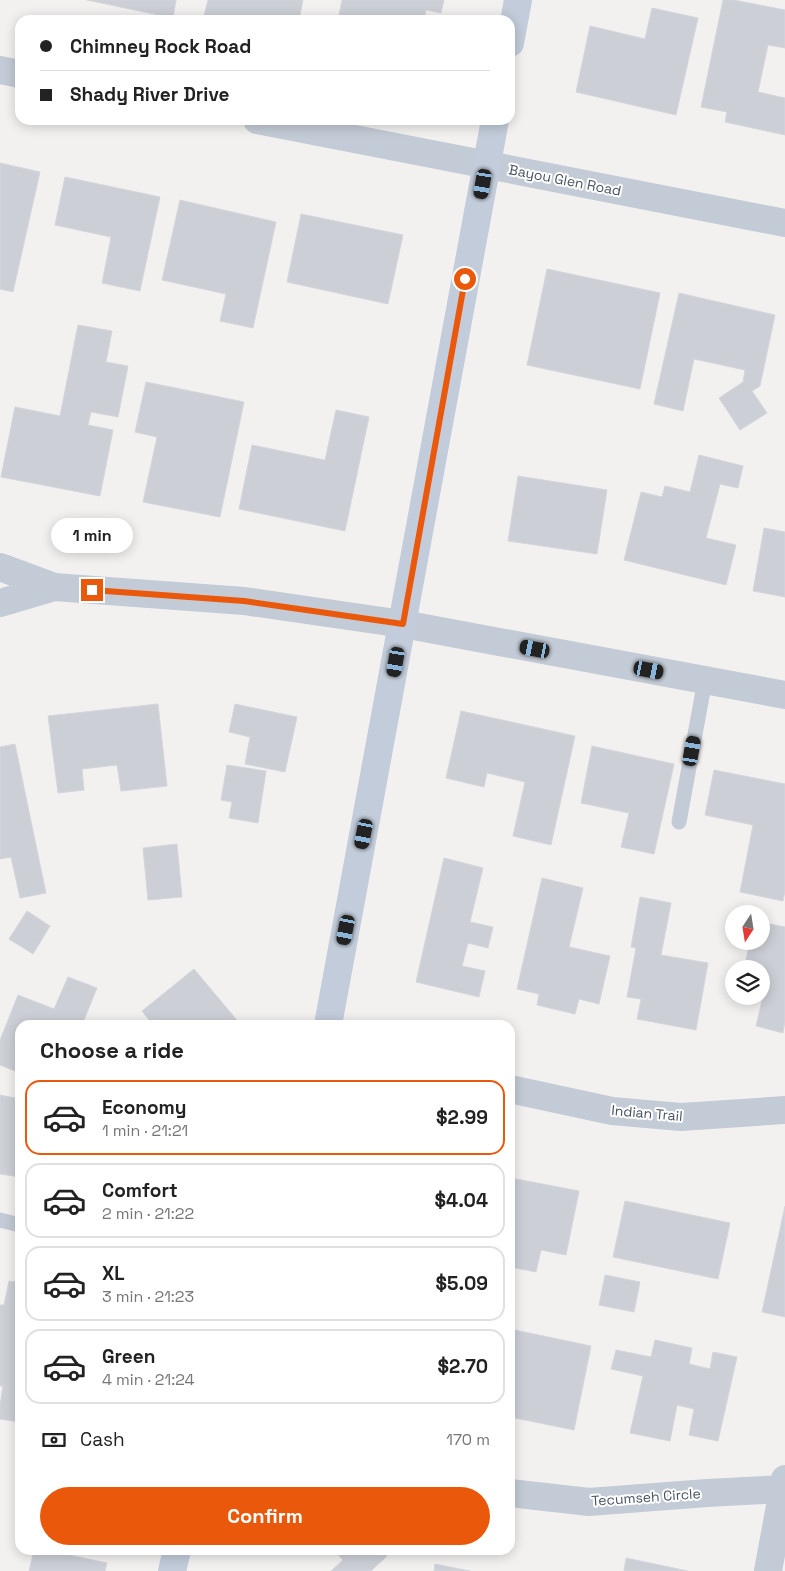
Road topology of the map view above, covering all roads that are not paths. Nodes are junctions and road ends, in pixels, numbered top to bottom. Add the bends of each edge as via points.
1 (518, 0) edge
2 (515, 16) edge
3 (0, 70) edge
4 (15, 73) edge
5 (283, 125) edge
6 (494, 125) edge
7 (486, 164) junction
8 (785, 223) edge
9 (0, 567) edge
10 (54, 587) junction
11 (0, 603) edge
12 (403, 624) junction
13 (706, 680) junction
14 (785, 695) edge
15 (679, 822) dead end
16 (329, 1020) edge
17 (515, 1090) edge
18 (785, 1110) edge
19 (0, 1220) edge
20 (15, 1224) edge
21 (784, 1484) edge
22 (515, 1494) edge
23 (176, 1555) edge
24 (172, 1571) edge
25 (768, 1571) edge

1 - 2 main road
3 - 4 street
5 - 7 street, Bayou Glen Road
6 - 7 main road
7 - 8 street, Bayou Glen Road
7 - 12 main road
9 - 10 street
10 - 11 street
10 - 12 street via 244,601
12 - 13 street
12 - 16 main road
13 - 14 street
13 - 15 lane
17 - 18 street, Indian Trail via 612,1111 681,1117
19 - 20 lane
21 - 22 street, Tecumseh Circle via 589,1502
21 - 25 street
23 - 24 main road

